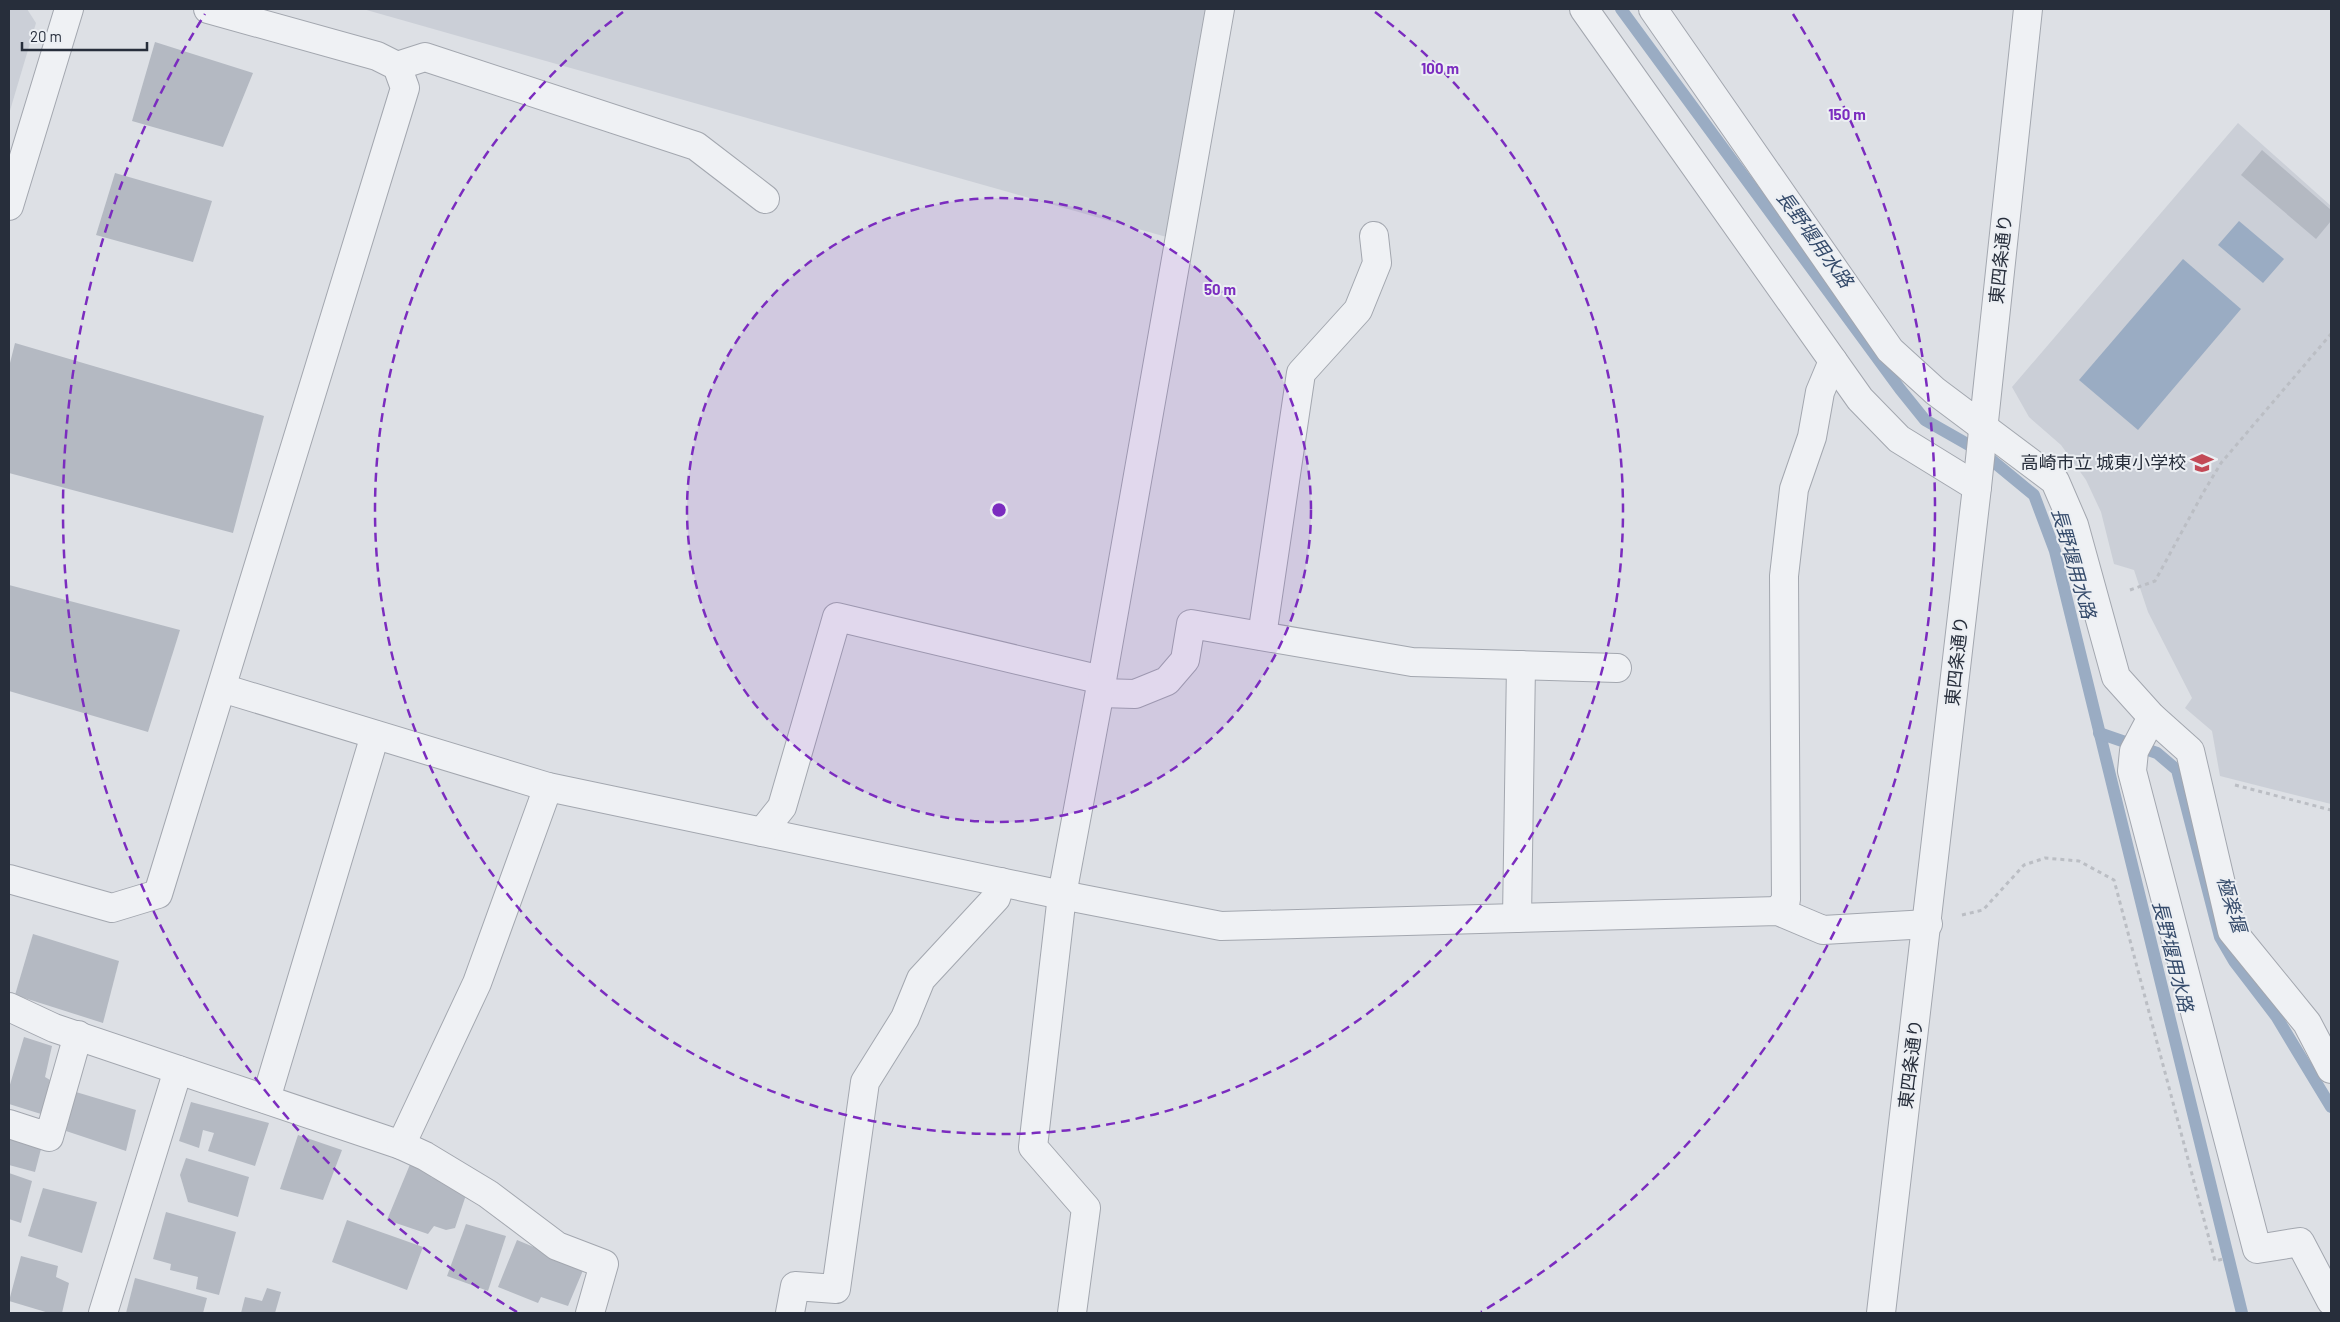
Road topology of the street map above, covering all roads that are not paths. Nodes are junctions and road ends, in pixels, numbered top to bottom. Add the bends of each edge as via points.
1 (68, 9) edge
2 (208, 9) edge
3 (1220, 9) edge
4 (1584, 9) edge
5 (1653, 9) edge
6 (2028, 9) edge
7 (397, 66) junction
8 (765, 199) dead end
9 (9, 206) edge
10 (1374, 236) dead end
11 (1833, 361) junction
12 (1984, 428) junction
13 (1977, 485) junction
14 (1262, 636) junction
15 (1522, 665) junction
16 (1617, 668) dead end
17 (1101, 687) junction
18 (222, 688) junction
19 (2152, 717) junction
20 (375, 735) junction
21 (548, 787) junction
22 (762, 832) junction
23 (9, 879) edge
24 (1001, 882) junction
25 (1062, 895) junction
26 (1778, 911) junction
27 (1517, 918) junction
28 (1928, 924) junction
29 (9, 1007) edge
30 (78, 1035) junction
31 (2331, 1069) edge
32 (178, 1070) junction
33 (266, 1099) junction
34 (9, 1124) edge
35 (401, 1145) junction
36 (2331, 1301) edge
37 (103, 1313) edge
38 (590, 1313) edge
39 (790, 1313) edge
40 (1072, 1313) edge
41 (1881, 1313) edge

1 - 9 street
2 - 7 street via 377,56
3 - 17 street
4 - 11 street
5 - 12 street via 1890,350 1935,391
6 - 12 street, 東四条通り
7 - 8 street via 425,57 696,146
7 - 18 street via 405,88
10 - 14 street via 1377,263 1358,310 1301,373
11 - 13 street via 1860,400 1899,439
11 - 26 street via 1820,392 1812,437 1794,489 1784,576 1786,900
12 - 13 street, 東四条通り
12 - 19 street via 2055,481 2074,525 2116,677
13 - 28 street, 東四条通り
14 - 15 street via 1412,662
14 - 17 street via 1191,624 1185,660 1167,681 1135,694
15 - 16 street
15 - 27 street
17 - 22 street via 837,617 782,807
17 - 25 street
18 - 20 street
18 - 23 street via 158,894 112,908
19 - 31 street via 2190,751 2232,931 2307,1023
19 - 36 street via 2134,751 2132,771 2257,1249 2300,1242
20 - 21 street
20 - 33 street
21 - 22 street
21 - 35 street via 477,983
22 - 24 street
24 - 25 street
24 - 39 street via 996,898 921,978 905,1018 865,1082 836,1289 795,1286
25 - 27 street via 1221,926
25 - 40 street via 1033,1147 1086,1208
26 - 27 street
26 - 28 street via 1823,930
28 - 41 street, 東四条通り
29 - 30 street via 54,1028
30 - 32 street
30 - 34 street via 49,1136
32 - 33 street
32 - 37 street
33 - 35 street
35 - 38 street via 488,1194 557,1246 604,1264

